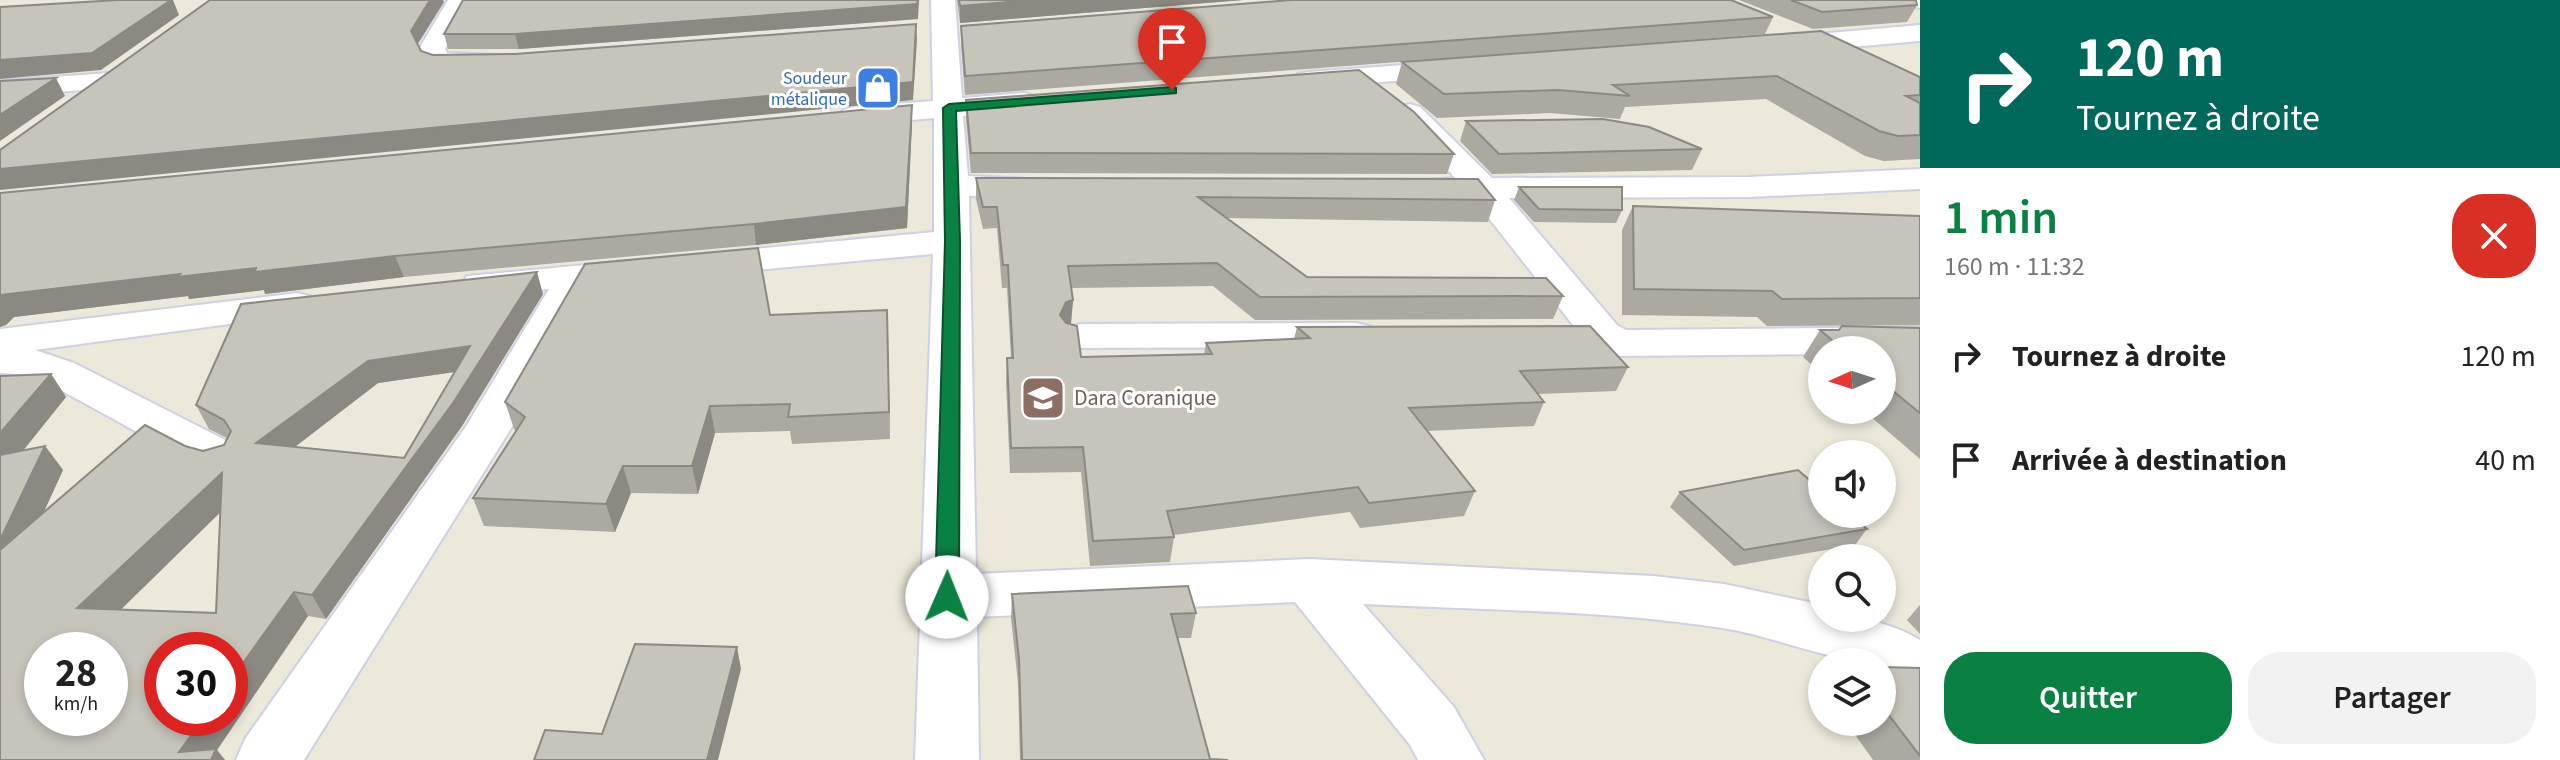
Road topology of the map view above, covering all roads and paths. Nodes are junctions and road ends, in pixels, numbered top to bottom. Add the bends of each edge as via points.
1 (460, 0) edge
2 (944, 25) edge
3 (1920, 33) edge
4 (1760, 34) edge
5 (1818, 42) junction
6 (519, 60) edge
7 (1862, 60) edge
8 (133, 63) edge
9 (1488, 67) edge
10 (1362, 76) junction
11 (108, 81) junction
12 (1283, 82) edge
13 (0, 89) edge
14 (1045, 100) edge
15 (949, 108) junction
16 (68, 110) edge
17 (827, 119) edge
18 (1702, 157) edge
19 (1920, 179) edge
20 (952, 186) junction
21 (1062, 187) edge
22 (1749, 187) junction
23 (1389, 188) edge
24 (1483, 188) junction
25 (953, 241) junction
26 (577, 275) junction
27 (451, 287) edge
28 (341, 300) edge
29 (1554, 334) edge
30 (1602, 334) junction
31 (1397, 335) edge
32 (1082, 336) edge
33 (1920, 340) edge
34 (3, 350) edge
35 (218, 456) edge
36 (1309, 580) junction
37 (947, 597) junction
38 (1920, 670) edge
39 (268, 760) edge
40 (947, 760) edge
41 (1452, 760) edge

1 - 6 street via 432,49 438,61
2 - 15 street
3 - 5 street
4 - 5 street
5 - 7 street
8 - 11 street
9 - 10 street
10 - 12 street
10 - 24 street via 1443,129
11 - 13 street
11 - 16 street
14 - 15 street
15 - 17 street
15 - 20 street
18 - 22 street
19 - 22 street
20 - 21 street
20 - 25 street
22 - 24 street
23 - 24 street
24 - 30 street
25 - 26 street
25 - 37 street
26 - 27 street
26 - 39 street via 482,439
28 - 34 street
29 - 30 street
30 - 33 street via 1618,343 1640,344
31 - 32 street
34 - 35 street via 59,372
36 - 37 street
36 - 38 street via 1724,606 1844,633
36 - 41 street via 1432,726
37 - 40 street

